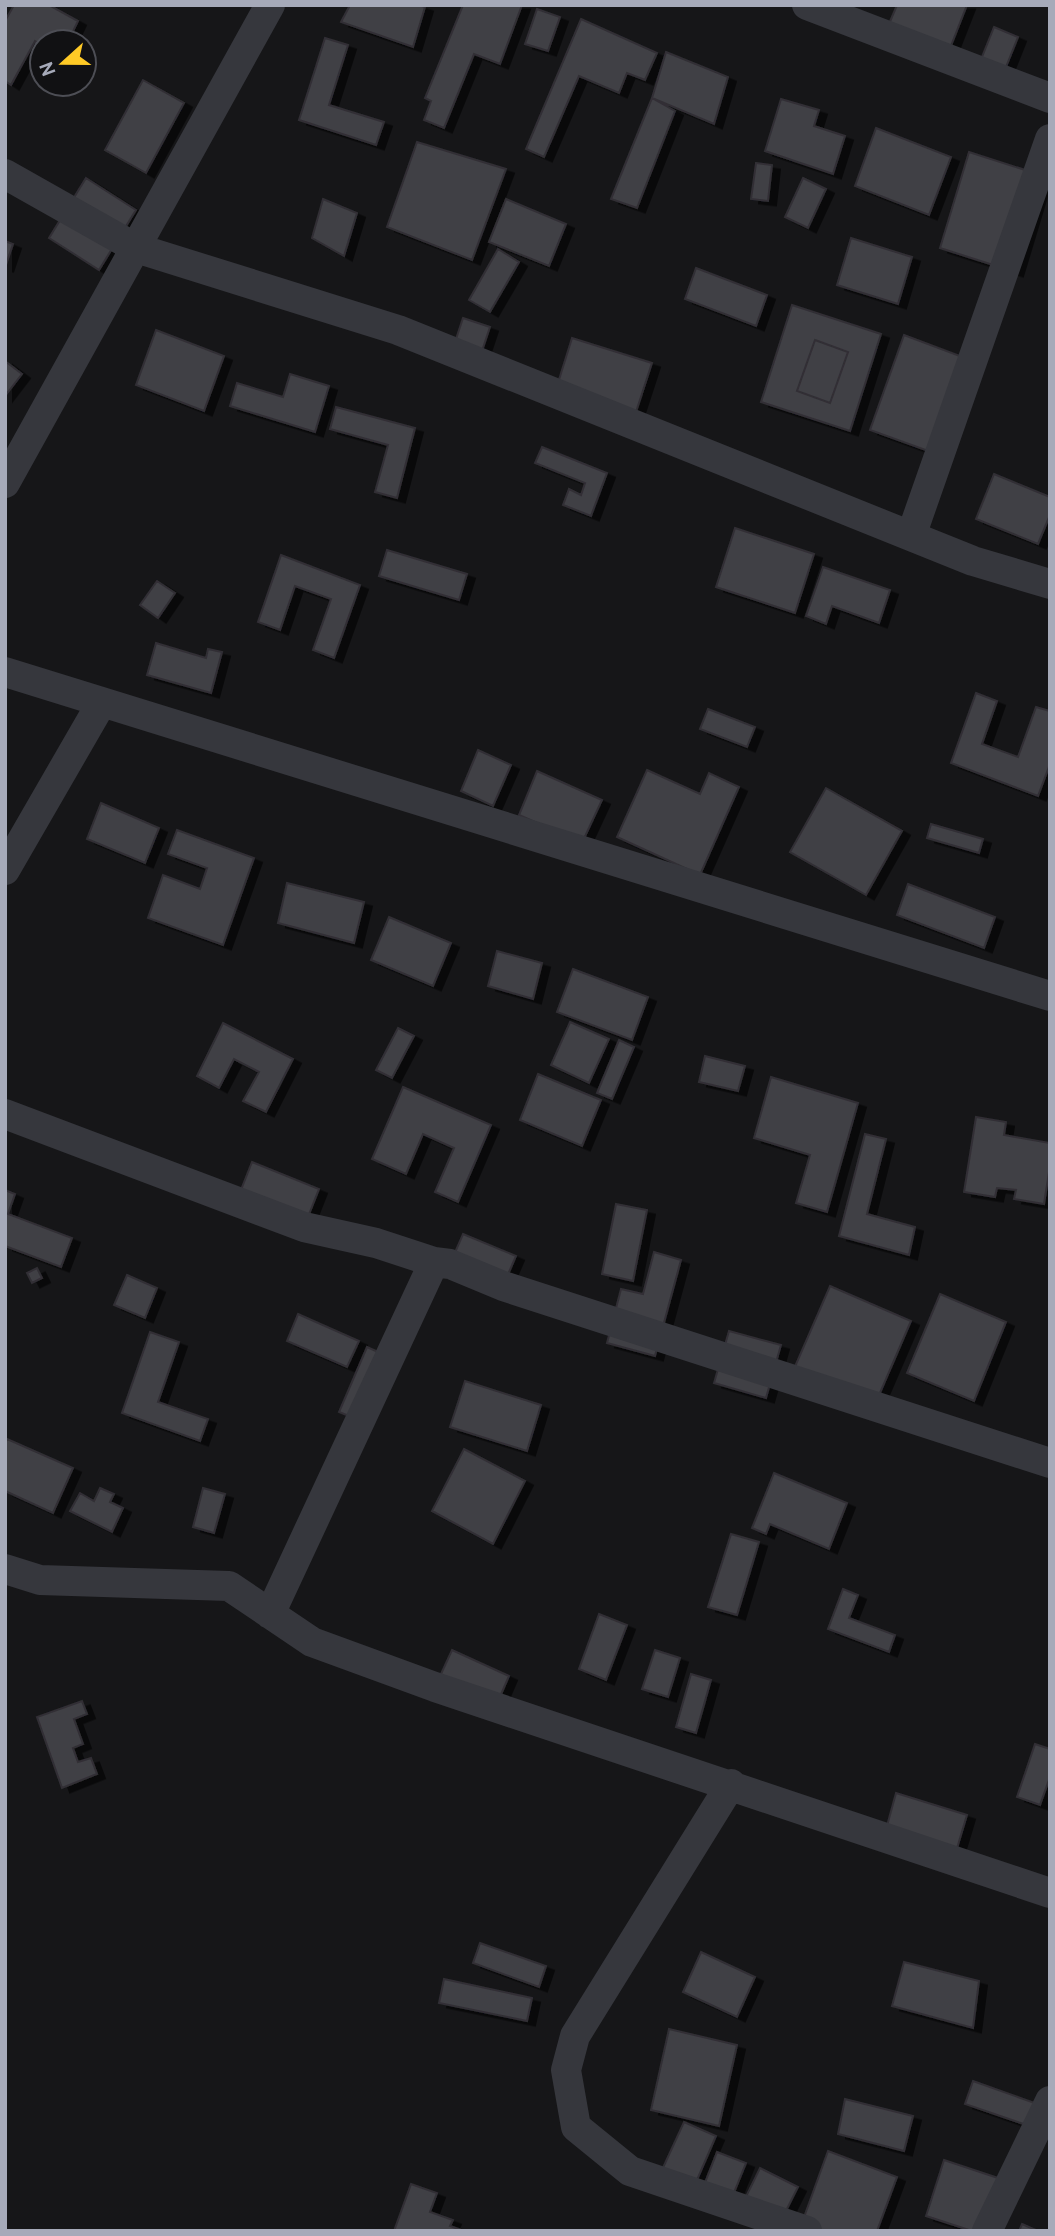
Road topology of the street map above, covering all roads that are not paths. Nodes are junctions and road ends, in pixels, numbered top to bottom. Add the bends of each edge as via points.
1 (270, 5) edge
2 (807, 5) edge
3 (1050, 98) edge
4 (1050, 139) edge
5 (5, 174) edge
6 (136, 248) junction
7 (5, 483) edge
8 (911, 536) junction
9 (1050, 584) edge
10 (5, 672) edge
11 (102, 702) junction
12 (5, 870) edge
13 (1050, 996) edge
14 (5, 1114) edge
15 (434, 1262) junction
16 (1050, 1463) edge
17 (5, 1569) edge
18 (270, 1614) junction
19 (731, 1784) junction
20 (1050, 1893) edge
21 (1050, 2101) edge
22 (807, 2231) edge
23 (987, 2231) edge

1 - 6 street
2 - 3 street
4 - 8 street
5 - 6 street
6 - 7 street
6 - 8 street via 398,330
8 - 9 street
10 - 11 street
11 - 12 street
11 - 13 street
14 - 15 street via 304,1227
15 - 16 street
15 - 18 street
17 - 18 street via 40,1580 229,1586
18 - 19 street via 312,1642
19 - 20 street
19 - 22 street via 575,2036 566,2070 576,2127 630,2171
21 - 23 street

